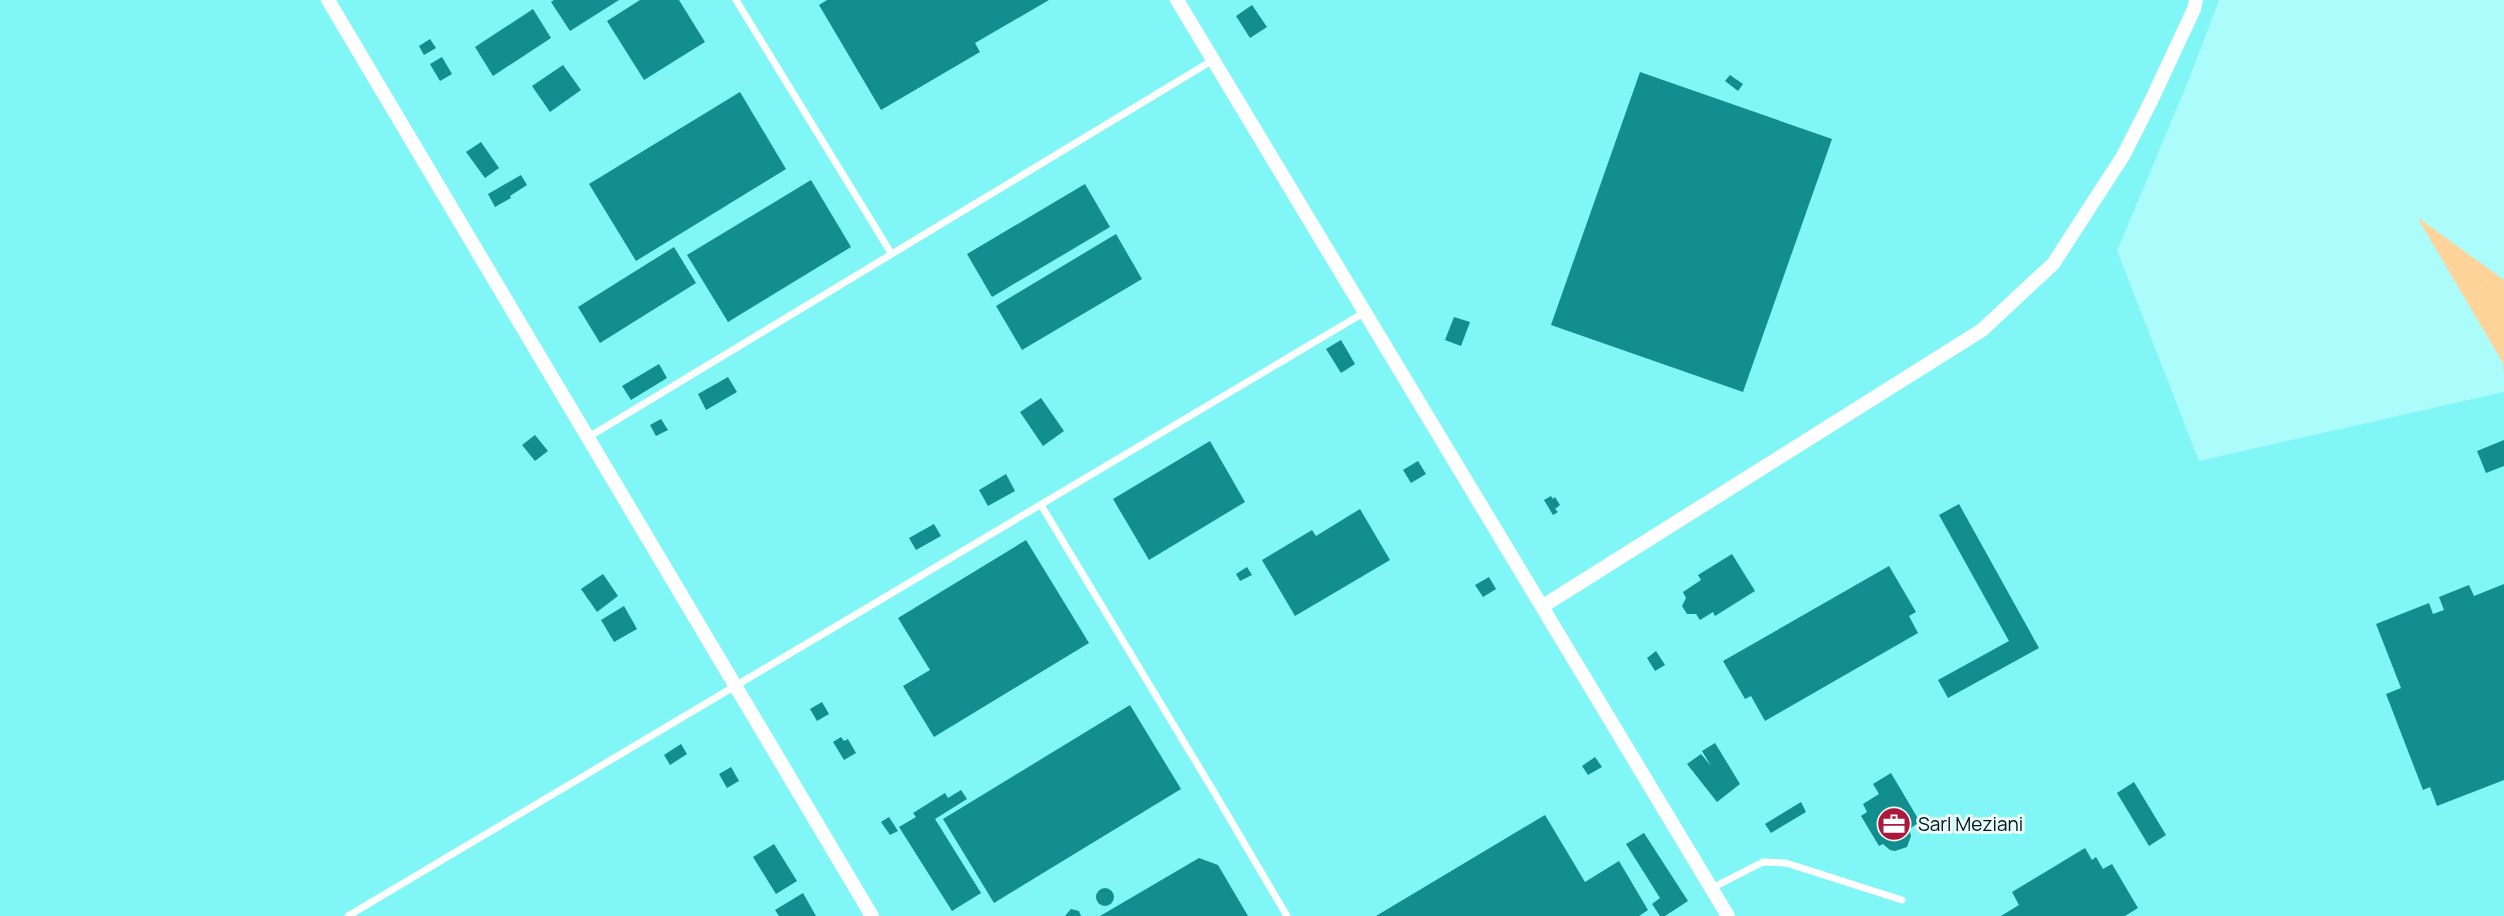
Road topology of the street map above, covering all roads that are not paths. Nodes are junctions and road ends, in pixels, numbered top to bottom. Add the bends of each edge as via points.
1 (328, 0) edge
2 (736, 0) edge
3 (1177, 0) edge
4 (2196, 0) edge
5 (1213, 60) junction
6 (891, 253) junction
7 (1365, 312) junction
8 (587, 438) junction
9 (1041, 505) junction
10 (1543, 607) junction
11 (735, 686) junction
12 (1712, 888) junction
13 (1902, 900) dead end
14 (348, 916) edge
15 (872, 916) edge
16 (1287, 916) edge
17 (1728, 916) edge

1 - 8 street
2 - 6 lane
3 - 5 street
4 - 10 street via 2123,156 2053,264 1982,330
5 - 6 lane
5 - 7 street
6 - 8 lane
7 - 9 lane
7 - 10 street
8 - 11 street
9 - 11 lane
9 - 16 lane
10 - 12 street
11 - 14 lane
11 - 15 street
12 - 13 lane via 1763,862 1786,863
12 - 17 street

